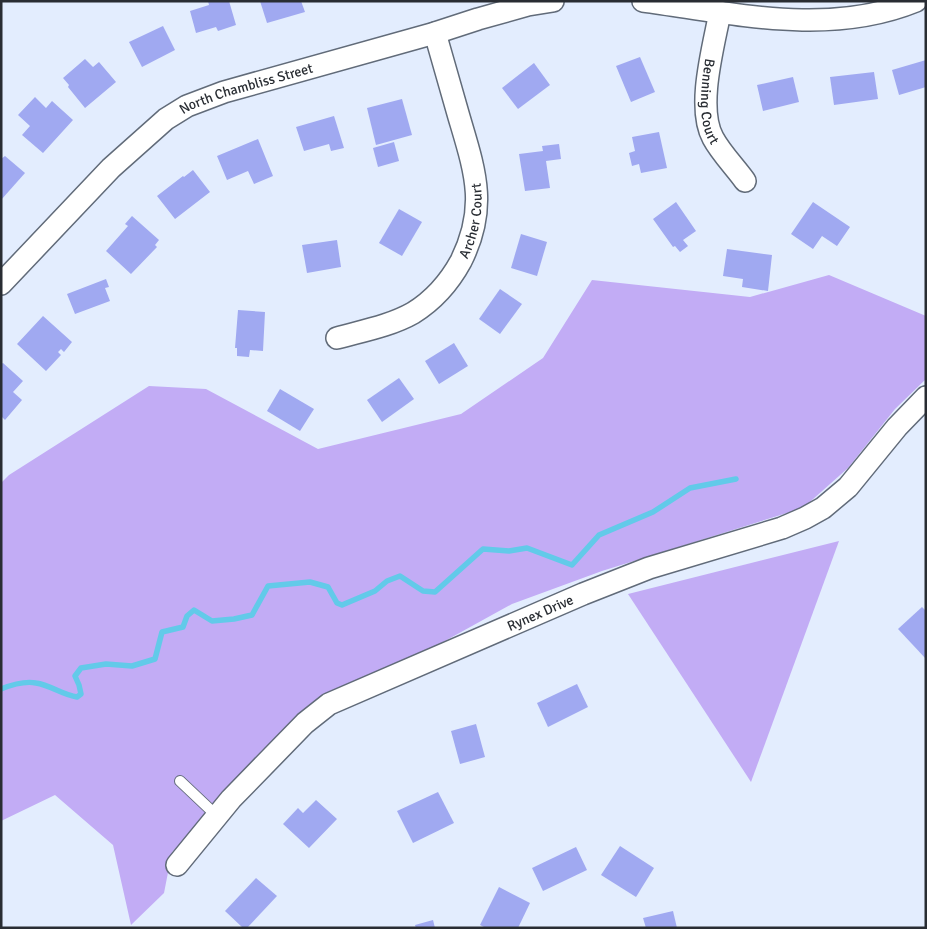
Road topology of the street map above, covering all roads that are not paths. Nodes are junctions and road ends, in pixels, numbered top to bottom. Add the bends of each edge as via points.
1 (553, 1) edge
2 (643, 1) edge
3 (916, 1) edge
4 (720, 12) junction
5 (435, 33) junction
6 (745, 181) dead end
7 (1, 284) edge
8 (337, 338) dead end
9 (926, 397) edge
10 (180, 782) dead end
11 (217, 816) junction
12 (177, 864) dead end

1 - 5 street, North Chambliss Street via 528,5
2 - 4 street
3 - 4 street via 835,20 771,19
4 - 6 street, Benning Court via 707,83 706,108 712,137
5 - 7 street, North Chambliss Street via 224,92 188,106 166,119 111,168
5 - 8 street, Archer Court via 476,177 476,221 472,238 446,286 426,304 399,320
9 - 11 street, Rynex Drive via 848,487 817,512 782,528 649,568 328,704
10 - 11 lane
11 - 12 street, Rynex Drive

